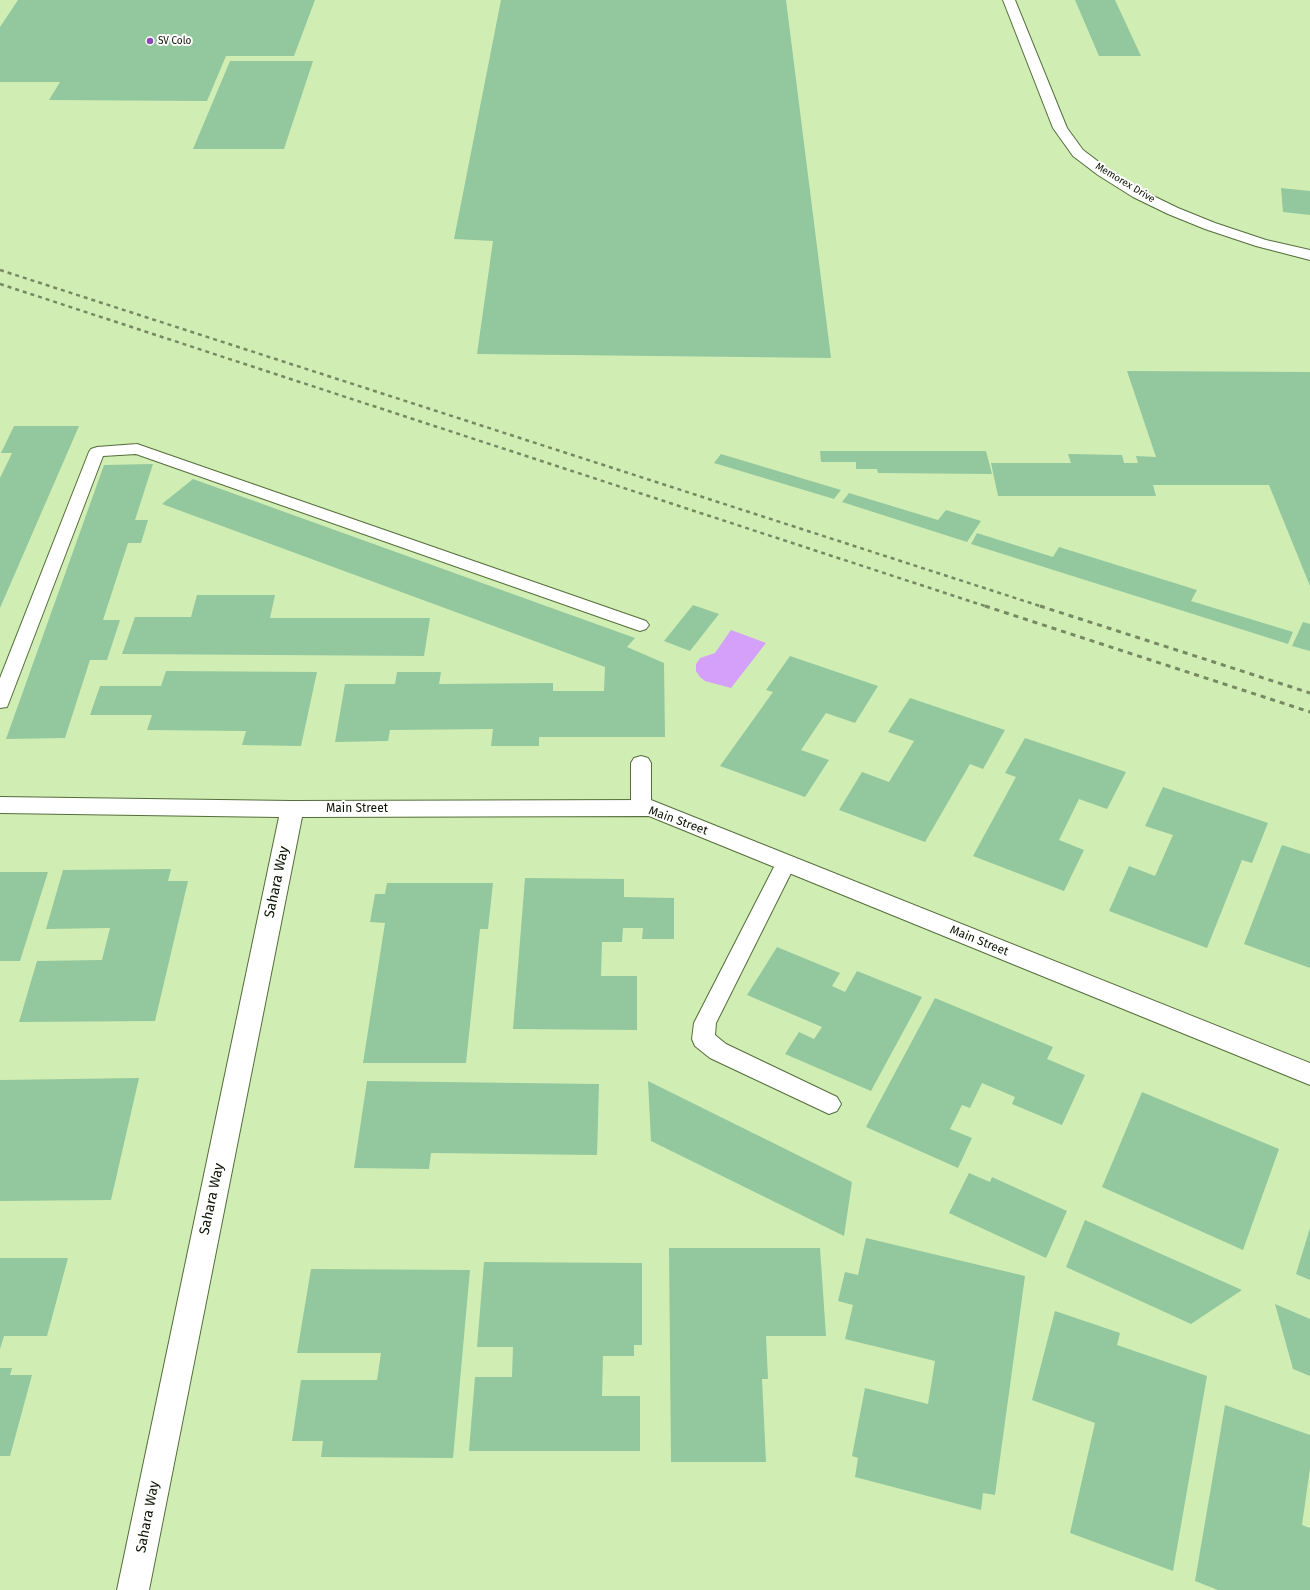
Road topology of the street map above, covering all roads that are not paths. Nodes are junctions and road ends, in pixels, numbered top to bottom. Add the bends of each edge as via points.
1 (1009, 0) edge
2 (1310, 256) edge
3 (640, 625) dead end
4 (0, 702) edge
5 (641, 763) dead end
6 (0, 806) edge
7 (641, 808) junction
8 (292, 809) junction
9 (786, 863) junction
10 (1310, 1074) edge
11 (829, 1104) dead end
12 (133, 1590) edge

1 - 2 street, Memorex Drive via 1060,128 1078,152 1103,172 1138,194 1173,211 1261,243
3 - 4 lane via 137,449 97,452
5 - 7 lane
6 - 8 street, Main Street
7 - 8 street, Main Street
7 - 9 street, Main Street via 651,808
8 - 12 street, Sahara Way
9 - 10 street, Main Street
9 - 11 lane via 705,1023 703,1039 718,1051

